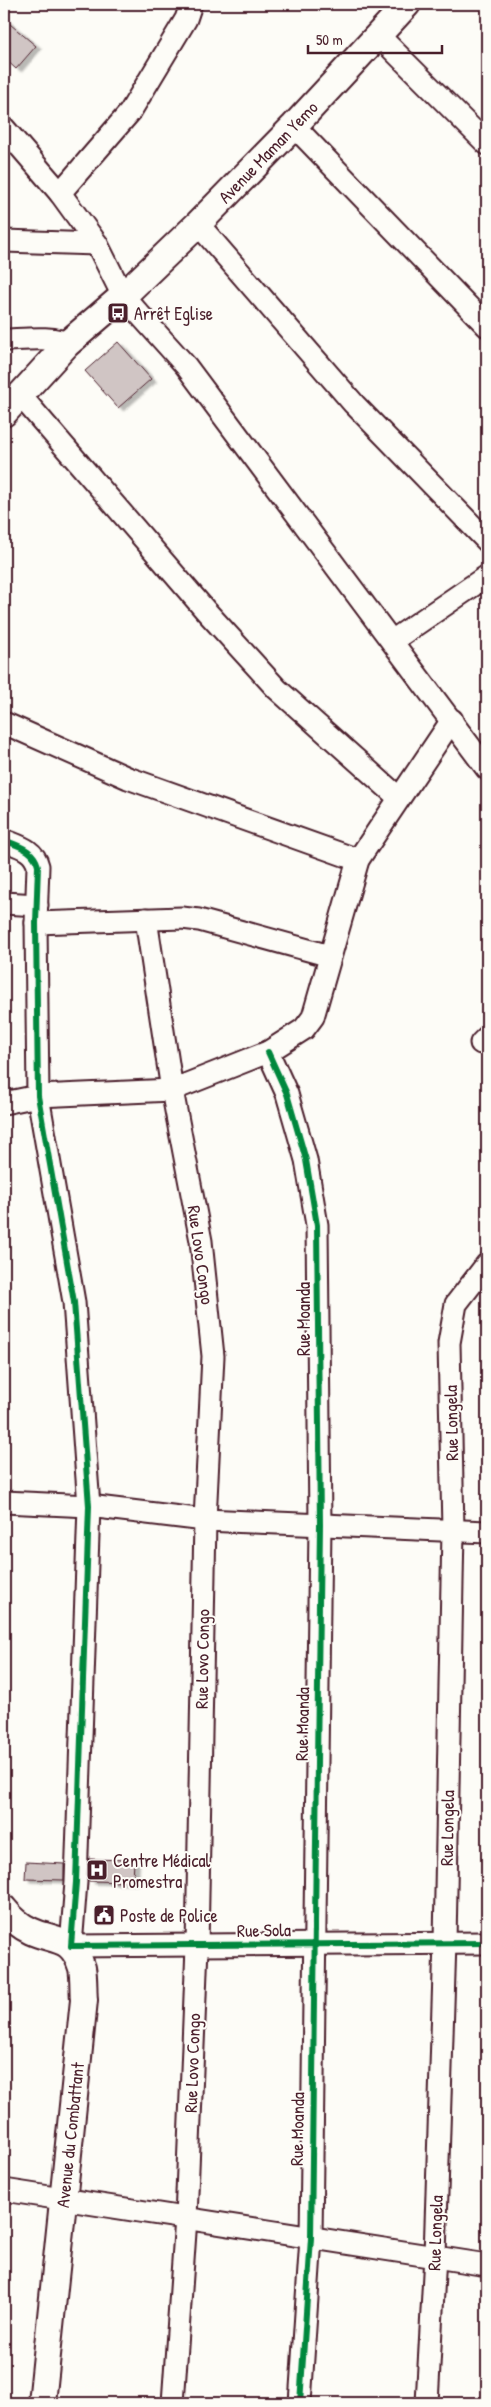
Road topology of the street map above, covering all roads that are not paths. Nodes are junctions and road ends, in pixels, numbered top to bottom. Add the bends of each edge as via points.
1 (191, 4) edge
2 (407, 4) edge
3 (379, 36) junction
4 (294, 126) junction
5 (4, 128) edge
6 (487, 144) edge
7 (60, 193) junction
8 (198, 224) junction
9 (4, 240) edge
10 (97, 244) junction
11 (123, 296) junction
12 (487, 326) edge
13 (4, 340) edge
14 (66, 344) junction
15 (12, 404) edge
16 (487, 541) edge
17 (487, 576) edge
18 (392, 640) junction
19 (452, 720) junction
20 (4, 723) edge
21 (487, 769) edge
22 (399, 798) junction
23 (4, 840) edge
24 (358, 860) junction
25 (4, 903) edge
26 (36, 914) junction
27 (146, 919) junction
28 (330, 956) junction
29 (268, 1052) junction
30 (172, 1090) junction
31 (38, 1096) junction
32 (4, 1103) edge
33 (487, 1264) edge
34 (4, 1502) edge
35 (89, 1506) junction
36 (205, 1520) junction
37 (320, 1525) junction
38 (454, 1530) junction
39 (487, 1532) edge
40 (4, 1909) edge
41 (445, 1942) junction
42 (487, 1943) edge
43 (314, 1945) junction
44 (71, 1946) junction
45 (197, 1946) junction
46 (4, 2190) edge
47 (63, 2200) junction
48 (186, 2218) junction
49 (311, 2238) junction
50 (435, 2255) junction
51 (487, 2265) edge
52 (42, 2403) edge
53 (173, 2403) edge
54 (300, 2403) edge
55 (427, 2403) edge

1 - 7 street via 186,19 130,112
2 - 3 street, Avenue Maman Yemo
3 - 4 street, Avenue Maman Yemo
3 - 6 street
4 - 8 street, Avenue Maman Yemo
4 - 12 street
5 - 7 street
7 - 10 street
8 - 11 street, Avenue Maman Yemo
8 - 16 street via 354,404
9 - 10 street
10 - 11 street
11 - 14 street
11 - 18 street via 186,366
13 - 14 street via 52,339
14 - 15 street
15 - 22 street via 277,689
17 - 18 street
18 - 19 street
19 - 21 street
19 - 22 street
20 - 24 street via 128,778
22 - 24 street
23 - 26 street via 36,857
24 - 28 street
25 - 26 street
26 - 27 street
26 - 31 street
27 - 28 street via 199,920
27 - 30 street, Rue Lovo Congo
28 - 29 street via 313,1017 304,1029
29 - 30 street
29 - 37 street, Rue Moanda via 290,1103 306,1160 317,1225
30 - 31 street
30 - 36 street, Rue Lovo Congo via 201,1241 213,1356
31 - 32 street
31 - 35 street via 74,1302
33 - 38 street, Rue Longela via 456,1304 451,1323
34 - 35 street
35 - 36 street
35 - 44 street
36 - 37 street
36 - 45 street, Rue Lovo Congo
37 - 38 street
37 - 43 street, Rue Moanda
38 - 39 street
38 - 41 street, Rue Longela
40 - 44 street via 33,1932
41 - 42 street, Rue Sola
41 - 43 street, Rue Sola
41 - 50 street, Rue Longela
43 - 45 street, Rue Sola
43 - 49 street, Rue Moanda
44 - 45 street, Rue Sola
44 - 47 street, Avenue du Combattant via 82,1968 84,2000
45 - 48 street, Rue Lovo Congo
46 - 47 street
47 - 48 street
47 - 52 street, Avenue du Combattant
48 - 49 street
48 - 53 street, Rue Lovo Congo
49 - 50 street
49 - 54 street, Rue Moanda
50 - 51 street
50 - 55 street, Rue Longela

